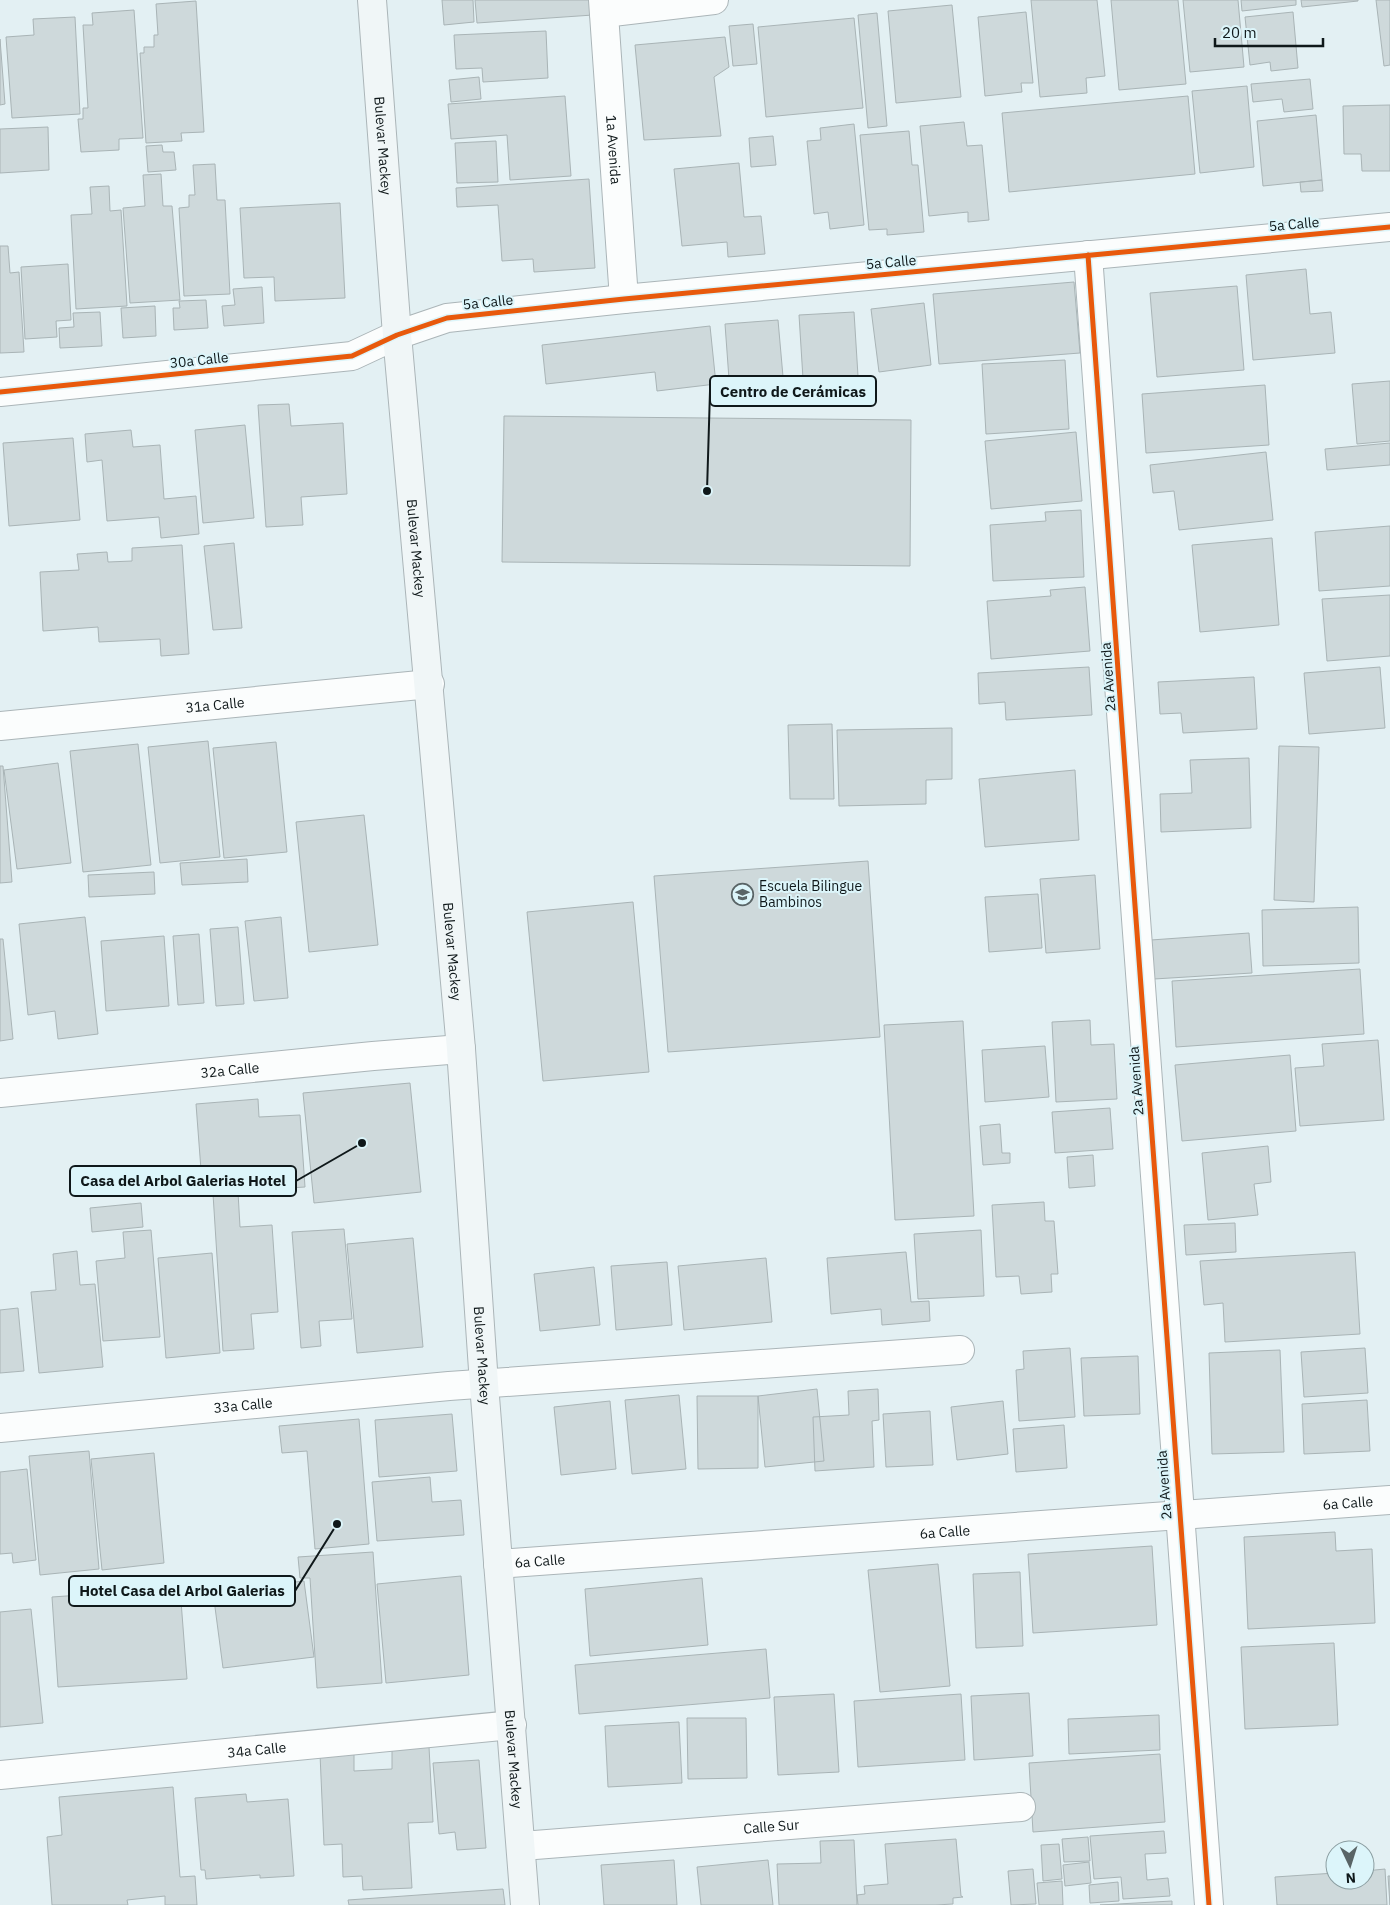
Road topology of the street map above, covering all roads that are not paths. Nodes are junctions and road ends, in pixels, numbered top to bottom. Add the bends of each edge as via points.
1 (372, 0) edge
2 (714, 0) edge
3 (603, 6) edge
4 (1390, 227) edge
5 (1088, 255) junction
6 (624, 299) junction
7 (397, 335) junction
8 (0, 392) edge
9 (430, 684) junction
10 (0, 726) edge
11 (461, 1049) junction
12 (0, 1093) edge
13 (960, 1350) dead end
14 (484, 1384) junction
15 (0, 1428) edge
16 (1390, 1500) edge
17 (1178, 1514) junction
18 (498, 1564) junction
19 (512, 1725) junction
20 (0, 1775) edge
21 (1021, 1807) dead end
22 (522, 1846) junction
23 (526, 1905) edge
24 (1209, 1905) edge

1 - 7 main road, Bulevar Mackey
2 - 3 street
3 - 6 street, 1a Avenida
4 - 5 street, 5a Calle
5 - 6 street, 5a Calle
5 - 17 street, 2a Avenida
6 - 7 street, 5a Calle via 447,318
7 - 8 street, 30a Calle via 352,356
7 - 9 main road, Bulevar Mackey
9 - 10 street, 31a Calle
9 - 11 main road, Bulevar Mackey
11 - 12 street, 32a Calle
11 - 14 main road, Bulevar Mackey
13 - 14 street, 33a Calle
14 - 15 street, 33a Calle
14 - 18 main road, Bulevar Mackey
16 - 17 street, 6a Calle
17 - 18 street, 6a Calle
17 - 24 street, 2a Avenida
18 - 19 main road, Bulevar Mackey
19 - 20 street, 34a Calle
19 - 22 main road, Bulevar Mackey
21 - 22 street, Calle Sur
22 - 23 main road, Bulevar Mackey

